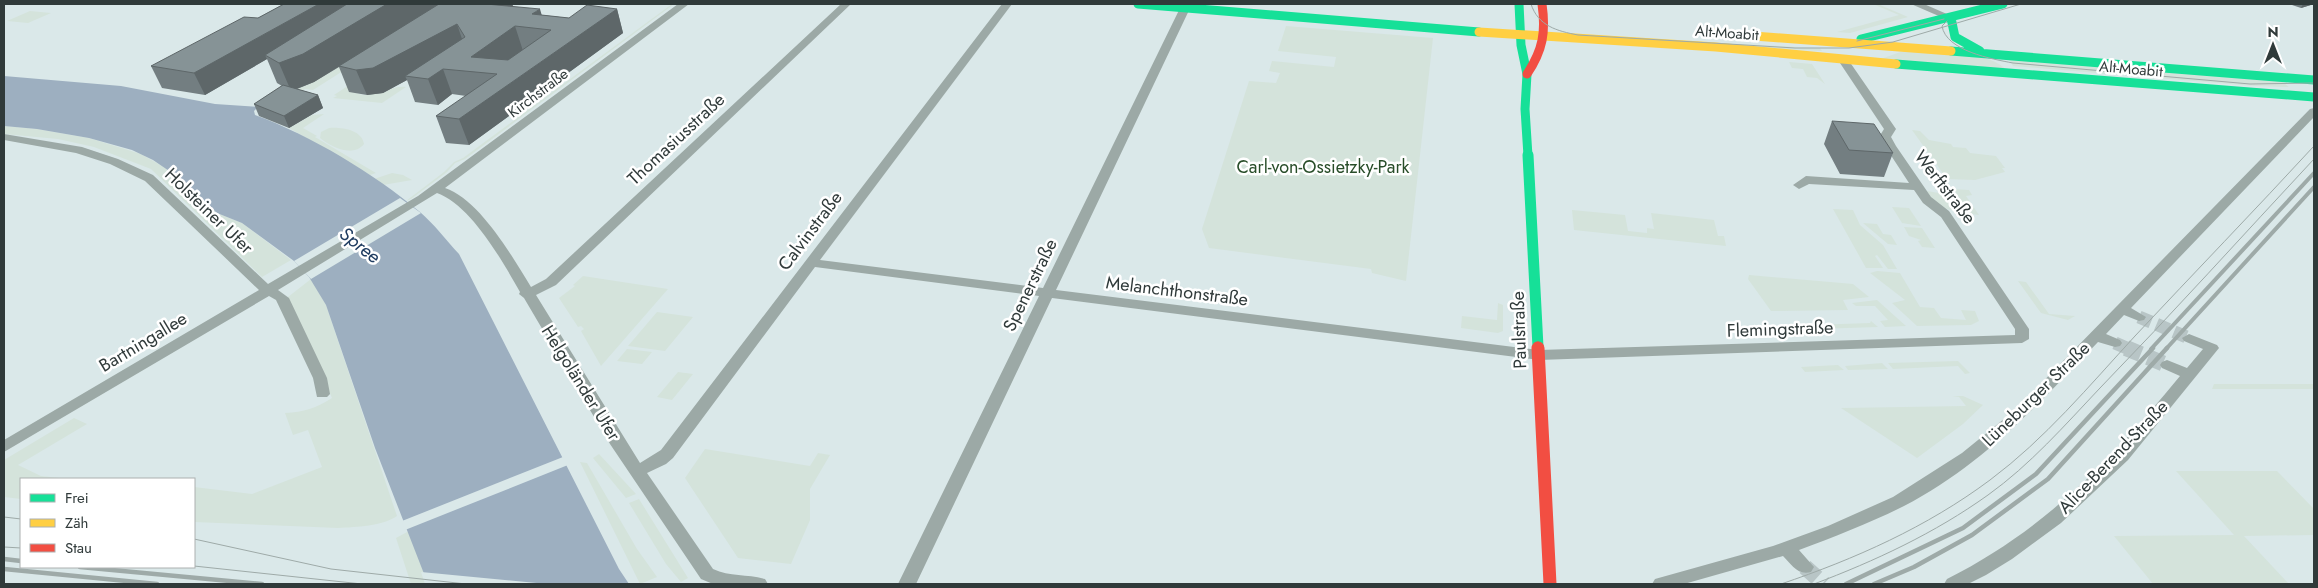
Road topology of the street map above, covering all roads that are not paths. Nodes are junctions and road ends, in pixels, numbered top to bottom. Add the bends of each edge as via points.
1 (684, 4) edge
2 (846, 4) edge
3 (1007, 4) edge
4 (1138, 4) edge
5 (1204, 4) edge
6 (1519, 4) edge
7 (1542, 4) edge
8 (1916, 4) edge
9 (2003, 4) edge
10 (1186, 6) edge
11 (1951, 18) junction
12 (1929, 24) junction
13 (1546, 25) junction
14 (1570, 26) dead end
15 (1521, 29) junction
16 (1700, 32) dead end
17 (1546, 38) junction
18 (1840, 42) junction
19 (1880, 46) junction
20 (1986, 54) junction
21 (1842, 57) junction
22 (1527, 74) junction
23 (2314, 80) edge
24 (2314, 97) edge
25 (2314, 112) edge
26 (4, 138) edge
27 (1799, 185) dead end
28 (1918, 187) junction
29 (436, 189) junction
30 (811, 263) junction
31 (303, 270) joint
32 (270, 290) junction
33 (1048, 293) junction
34 (526, 294) junction
35 (2121, 309) junction
36 (2139, 317) tunnel mouth
37 (2097, 336) junction
38 (2189, 338) tunnel mouth
39 (2022, 339) joint
40 (2115, 343) tunnel mouth
41 (1539, 355) junction
42 (2167, 365) tunnel mouth
43 (2190, 375) junction
44 (322, 394) dead end
45 (4, 447) edge
46 (636, 471) junction
47 (1786, 548) junction
48 (1805, 567) tunnel mouth
49 (1671, 583) edge
50 (759, 584) edge
51 (907, 584) edge
52 (1550, 584) edge
53 (1953, 584) edge

1 - 29 street, Kirchstraße
2 - 34 street, Thomasiusstraße via 551,282
3 - 30 street, Calvinstraße
4 - 10 street, Alt-Moabit
5 - 15 street, Alt-Moabit
6 - 15 street, Paulstraße
7 - 13 street
8 - 11 street
9 - 11 street
10 - 15 street, Alt-Moabit
10 - 33 street, Spenerstraße
11 - 12 street
11 - 20 street via 1955,37
12 - 18 street
12 - 19 street via 1927,29
13 - 14 street, Alt-Moabit
13 - 15 street, Alt-Moabit
13 - 17 street
15 - 17 street, Alt-Moabit
15 - 22 street, Paulstraße
16 - 18 street, Alt-Moabit
17 - 21 street, Alt-Moabit
17 - 22 street via 1544,51
18 - 19 street, Alt-Moabit
19 - 20 street, Alt-Moabit
19 - 21 street
20 - 23 street, Alt-Moabit
21 - 24 street, Alt-Moabit
21 - 28 street, Werftstraße via 1890,129 1885,137
22 - 41 street, Paulstraße via 1525,109
25 - 35 street, Lüneburger Straße
26 - 32 street, Holsteiner Ufer via 80,149 130,167 149,178 258,284
27 - 28 street via 1806,180
28 - 39 street, Werftstraße via 1952,224 2022,328
29 - 31 street, Kirchstraße
29 - 34 street, Helgoländer Ufer via 451,194 493,235
30 - 33 street, Melanchthonstraße
30 - 46 street, Calvinstraße via 667,454
31 - 32 street, Bartningallee
32 - 44 street, Holsteiner Ufer via 285,303 320,378
32 - 45 street, Bartningallee
33 - 41 street, Melanchthonstraße
33 - 51 street, Spenerstraße
34 - 46 street, Helgoländer Ufer
35 - 36 street
35 - 37 street, Lüneburger Straße
37 - 40 street
37 - 47 street, Lüneburger Straße via 2020,414 1968,457 1899,501
38 - 43 street, Alice-Berend-Straße via 2212,348
39 - 41 street, Flemingstraße
41 - 52 street, Paulstraße
42 - 43 street
43 - 53 street, Alice-Berend-Straße via 2142,433 2074,503 2004,556
46 - 50 street, Helgoländer Ufer via 707,574 723,581
47 - 48 street
47 - 49 street, Lüneburger Straße

